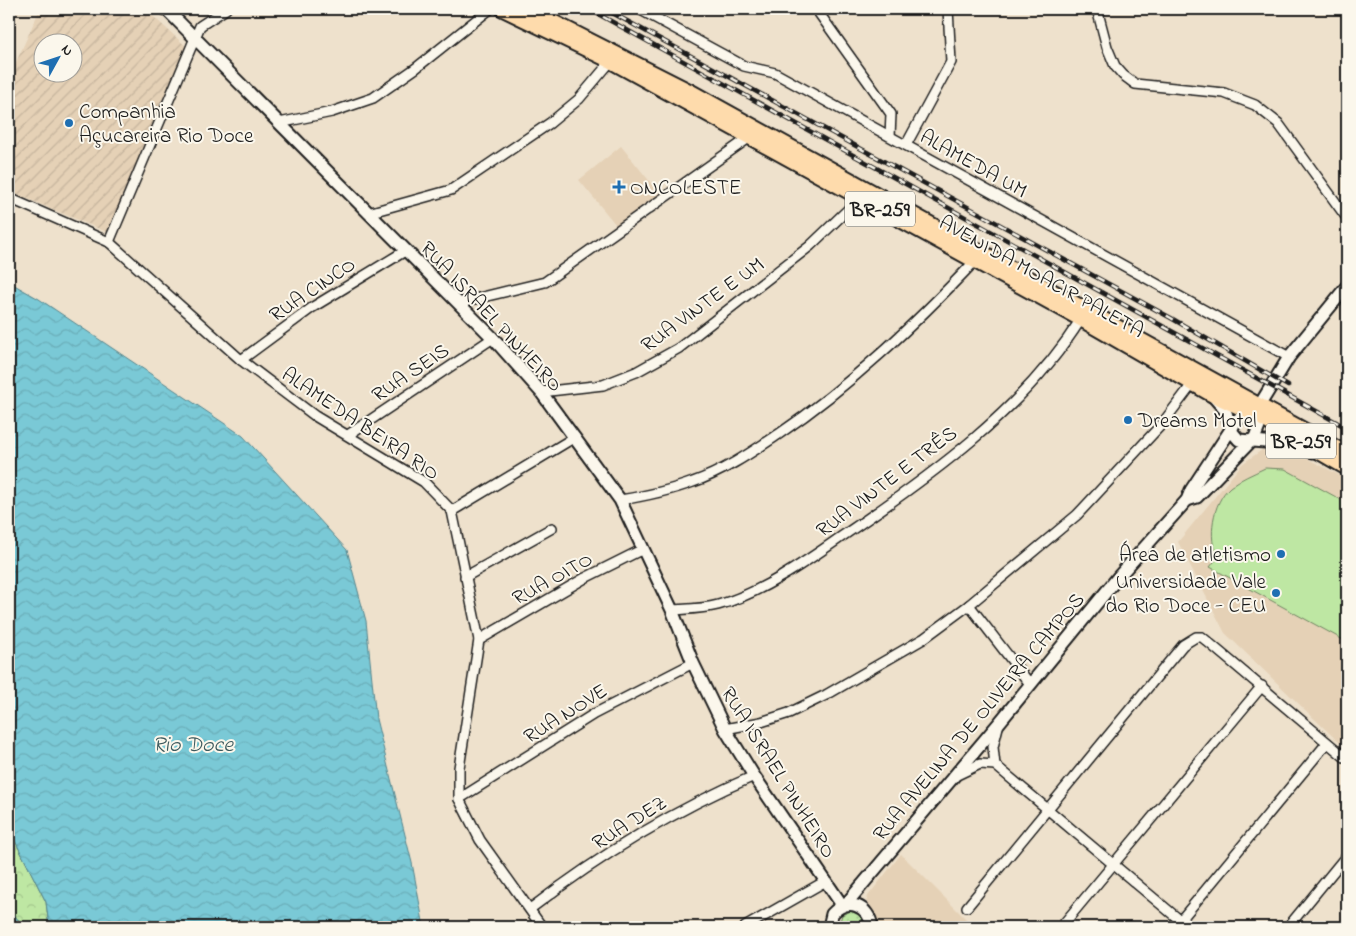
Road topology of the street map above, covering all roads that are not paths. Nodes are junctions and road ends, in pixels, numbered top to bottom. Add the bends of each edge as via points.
1 (166, 9) edge
2 (226, 9) edge
3 (490, 9) edge
4 (503, 9) edge
5 (527, 9) edge
6 (639, 9) edge
7 (816, 9) edge
8 (948, 9) edge
9 (1097, 9) edge
10 (196, 37) junction
11 (612, 62) junction
12 (279, 123) junction
13 (890, 136) junction
14 (750, 137) junction
15 (906, 145) junction
16 (9, 198) edge
17 (860, 198) junction
18 (368, 213) junction
19 (1347, 218) edge
20 (109, 242) junction
21 (405, 251) junction
22 (974, 262) junction
23 (1347, 286) edge
24 (458, 303) junction
25 (1081, 319) junction
26 (492, 338) junction
27 (1289, 357) junction
28 (241, 360) junction
29 (1193, 382) junction
30 (541, 392) junction
31 (1211, 394) junction
32 (1256, 410) junction
33 (1232, 428) junction
34 (348, 435) junction
35 (575, 437) junction
36 (1249, 442) junction
37 (1347, 454) edge
38 (1324, 456) junction
39 (1347, 468) edge
40 (620, 500) junction
41 (1187, 500) junction
42 (452, 511) junction
43 (552, 528) dead end
44 (643, 549) junction
45 (465, 577) junction
46 (969, 606) junction
47 (672, 610) junction
48 (479, 640) junction
49 (692, 663) junction
50 (1030, 684) junction
51 (1262, 686) junction
52 (999, 723) junction
53 (725, 729) junction
54 (1327, 743) junction
55 (1347, 759) edge
56 (995, 765) junction
57 (754, 776) junction
58 (955, 776) junction
59 (459, 799) junction
60 (1047, 810) junction
61 (1347, 855) edge
62 (1112, 865) junction
63 (824, 882) junction
64 (858, 889) junction
65 (844, 905) junction
66 (967, 907) dead end
67 (530, 909) junction
68 (865, 910) junction
69 (1177, 924) edge
70 (542, 927) edge
71 (745, 927) edge
72 (829, 927) edge
73 (872, 927) edge
74 (1061, 927) edge
75 (1188, 927) edge
76 (1288, 927) edge

1 - 10 street, RUA ISRAEL PINHEIRO
2 - 10 street via 200,26
3 - 12 street via 373,98 332,112
4 - 11 main road, AVENIDA MOACIR PALETA / BR-259
5 - 32 main road, AVENIDA MOACIR PALETA / BR-259 via 689,91
6 - 13 street, ALAMEDA UM via 744,66 775,73
7 - 13 street via 891,114
8 - 15 street via 951,62
9 - 19 street via 1106,47 1123,75 1136,84 1224,93 1255,105 1278,123
10 - 12 street, RUA ISRAEL PINHEIRO
10 - 20 street
11 - 14 main road, AVENIDA MOACIR PALETA / BR-259
11 - 18 street via 579,99 550,124 451,190
12 - 18 street, RUA ISRAEL PINHEIRO
13 - 15 street, ALAMEDA UM
14 - 17 main road, AVENIDA MOACIR PALETA / BR-259
14 - 24 street via 545,282
15 - 27 street, ALAMEDA UM
16 - 20 street, ALAMEDA BEIRA RIO
17 - 22 main road, AVENIDA MOACIR PALETA / BR-259
17 - 30 street, RUA VINTE E UM via 802,252 679,348 636,372 602,385
18 - 21 street, RUA ISRAEL PINHEIRO
20 - 28 street, ALAMEDA BEIRA RIO
21 - 24 street, RUA ISRAEL PINHEIRO
21 - 28 street, RUA CINCO via 328,296
22 - 25 main road, AVENIDA MOACIR PALETA / BR-259
22 - 40 street via 860,372 811,412 751,454 695,482 656,495
23 - 27 street
24 - 26 street, RUA ISRAEL PINHEIRO
25 - 29 main road, AVENIDA MOACIR PALETA / BR-259
25 - 47 street, RUA VINTE E TRÊS via 1034,380 989,424 886,507 813,556 749,592 719,605
26 - 30 street, RUA ISRAEL PINHEIRO
26 - 34 street, RUA SEIS
27 - 32 street
28 - 34 street, ALAMEDA BEIRA RIO via 315,416
29 - 31 main road, AVENIDA MOACIR PALETA / BR-259
29 - 46 street via 1150,438 1077,515
30 - 35 street, RUA ISRAEL PINHEIRO
31 - 32 main road, AVENIDA MOACIR PALETA / BR-259
31 - 33 street via 1225,410
32 - 33 street, RUA AVELINA DE OLIVEIRA CAMPOS via 1240,417
32 - 36 street, RUA AVELINA DE OLIVEIRA CAMPOS via 1260,427
32 - 37 main road, AVENIDA MOACIR PALETA / BR-259
32 - 38 main road, AVENIDA MOACIR PALETA / BR-259
33 - 36 street via 1239,440
33 - 41 street, RUA AVELINA DE OLIVEIRA CAMPOS
34 - 42 street, ALAMEDA BEIRA RIO via 424,482
35 - 40 street, RUA ISRAEL PINHEIRO
35 - 42 street
36 - 38 street via 1288,445
36 - 41 street, RUA AVELINA DE OLIVEIRA CAMPOS via 1197,497
38 - 39 main road, AVENIDA MOACIR PALETA / BR-259
40 - 44 street, RUA ISRAEL PINHEIRO
41 - 50 street, RUA AVELINA DE OLIVEIRA CAMPOS
42 - 45 street
43 - 45 street
44 - 47 street, RUA ISRAEL PINHEIRO
44 - 48 street, RUA OITO via 585,578
45 - 48 street
46 - 50 street
46 - 53 street via 923,639 789,713
47 - 49 street, RUA ISRAEL PINHEIRO
48 - 59 street via 459,768
49 - 53 street, RUA ISRAEL PINHEIRO
49 - 59 street, RUA NOVE via 594,714
50 - 52 street, RUA AVELINA DE OLIVEIRA CAMPOS
51 - 54 street
51 - 60 street via 1202,637 1196,636 1183,646
51 - 62 street
52 - 56 street via 993,748
52 - 58 street, RUA AVELINA DE OLIVEIRA CAMPOS
53 - 57 street, RUA ISRAEL PINHEIRO
54 - 55 street
54 - 69 street
56 - 58 street via 980,764
56 - 60 street
57 - 63 street, RUA ISRAEL PINHEIRO
57 - 67 street, RUA DEZ via 710,794 651,828
58 - 64 street, RUA AVELINA DE OLIVEIRA CAMPOS
59 - 67 street via 480,840
60 - 62 street
60 - 66 street
61 - 76 street
62 - 69 street
62 - 74 street
63 - 65 street, RUA ISRAEL PINHEIRO
63 - 71 street
64 - 65 street, RUA AVELINA DE OLIVEIRA CAMPOS
64 - 68 street via 858,900
65 - 68 street via 856,905
65 - 72 street, RUA AVELINA DE OLIVEIRA CAMPOS via 832,914
67 - 70 street
68 - 73 street
69 - 75 street

